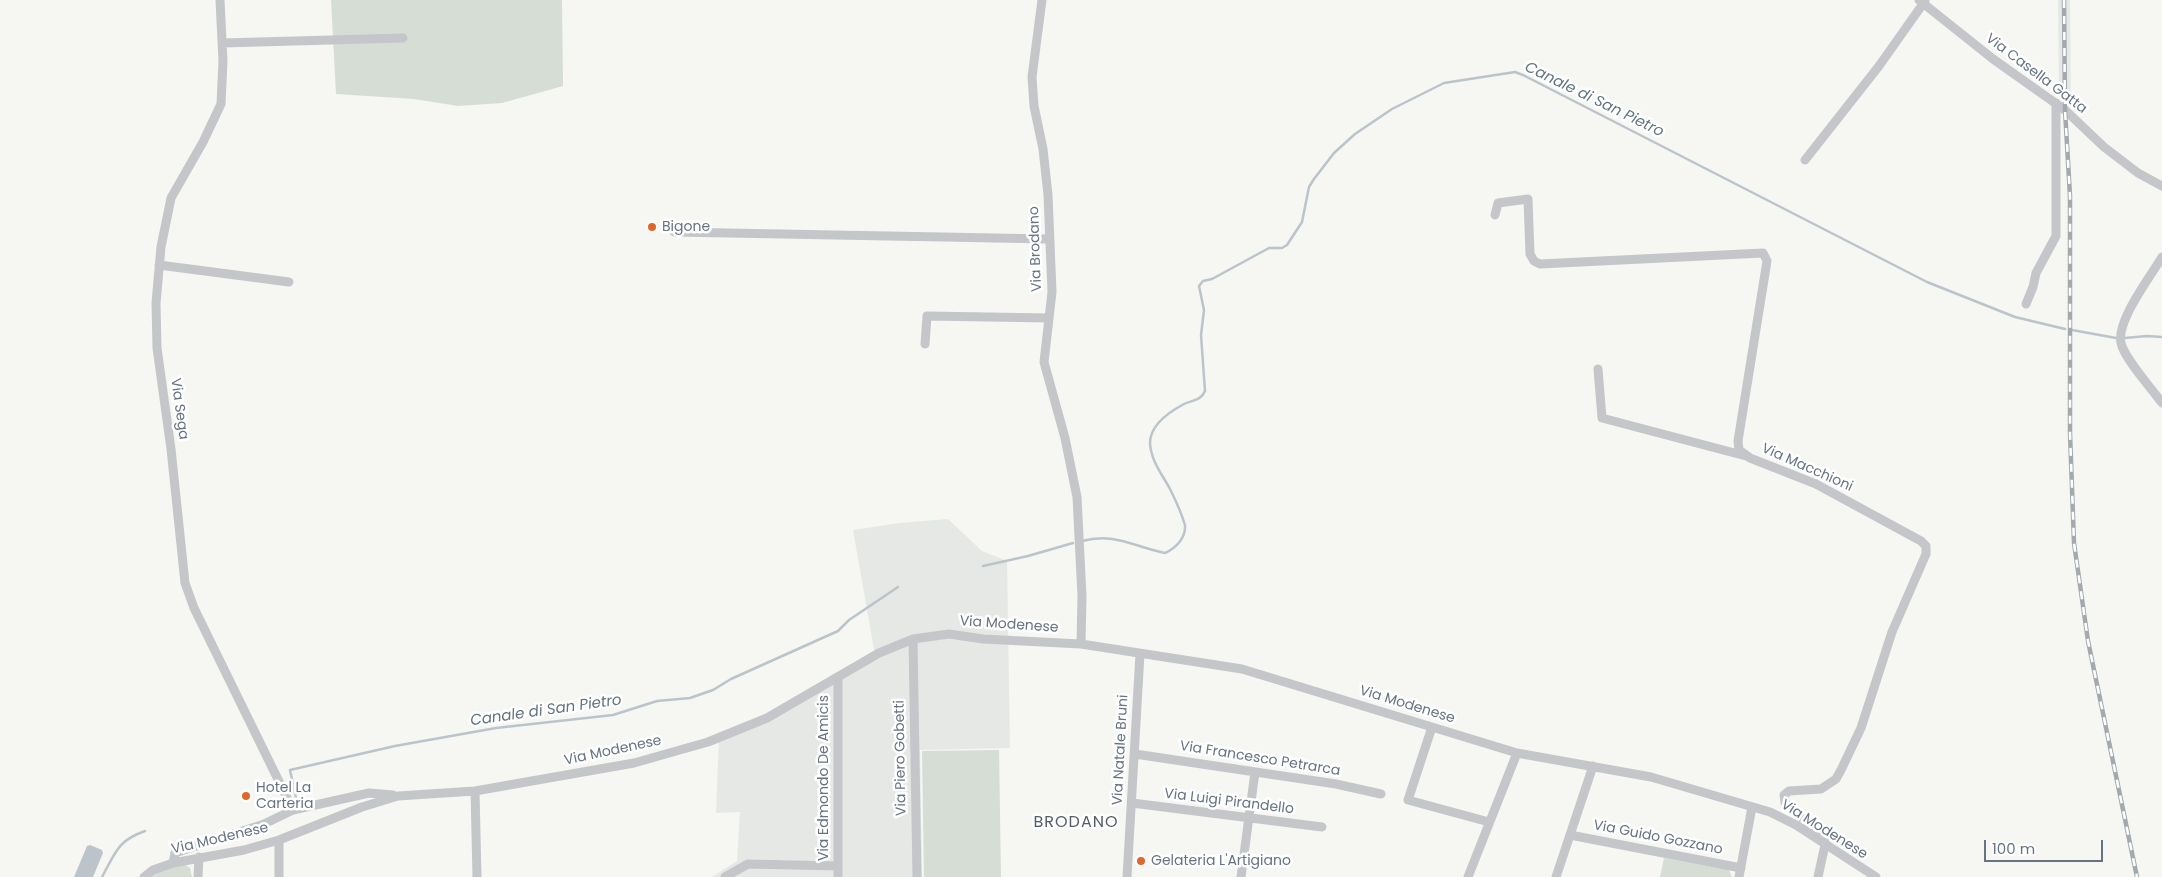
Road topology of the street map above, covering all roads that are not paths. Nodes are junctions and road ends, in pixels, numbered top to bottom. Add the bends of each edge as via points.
1 (220, 0) edge
2 (1042, 0) edge
3 (1923, 2) edge
4 (403, 38) dead end
5 (222, 43) junction
6 (2056, 103) junction
7 (1805, 160) dead end
8 (2162, 186) edge
9 (1495, 216) dead end
10 (674, 232) dead end
11 (1049, 239) junction
12 (2162, 257) edge
13 (159, 265) junction
14 (289, 282) dead end
15 (2026, 304) dead end
16 (1049, 318) junction
17 (926, 344) dead end
18 (1598, 369) dead end
19 (2162, 403) edge
20 (1746, 456) junction
21 (913, 639) junction
22 (1081, 644) junction
23 (1140, 654) junction
24 (838, 678) junction
25 (1432, 727) junction
26 (1516, 753) junction
27 (1135, 754) junction
28 (1593, 766) junction
29 (1255, 772) junction
30 (475, 791) junction
31 (1381, 794) dead end
32 (398, 796) junction
33 (1132, 803) junction
34 (1752, 807) junction
35 (293, 810) junction
36 (1249, 819) junction
37 (1489, 822) junction
38 (1322, 827) dead end
39 (1570, 835) junction
40 (279, 840) junction
41 (1825, 845) junction
42 (199, 857) junction
43 (173, 863) junction
44 (838, 866) junction
45 (1740, 872) edge
46 (144, 877) edge
47 (198, 877) edge
48 (279, 877) edge
49 (477, 877) edge
50 (725, 877) edge
51 (838, 877) edge
52 (917, 877) edge
53 (1127, 877) edge
54 (1241, 877) edge
55 (1468, 877) edge
56 (1556, 877) edge
57 (1818, 877) edge
58 (1876, 877) edge

1 - 5 street, Via Sega
2 - 11 street, Via Brodano via 1032,77 1048,195
3 - 6 street, Via Casella Gatta via 1993,59
3 - 7 street via 1879,66
4 - 5 street
5 - 13 street, Via Sega via 221,104 171,198
6 - 8 street, Via Casella Gatta via 2104,147 2138,173
6 - 15 street via 2056,236 2036,273
9 - 20 street, Via Macchioni via 1498,203 1528,199 1530,254 1540,264 1763,253 1766,261 1738,441 1739,450
10 - 11 street
11 - 16 street, Via Brodano via 1052,292
12 - 19 street via 2125,319 2120,339 2126,354
13 - 14 street
13 - 35 street, Via Sega via 156,348 171,449 185,583 194,608
16 - 17 street via 927,316
16 - 22 street, Via Brodano via 1044,362 1078,497
18 - 20 street via 1602,418
20 - 41 street, Via Macchioni via 1816,484 1921,540 1926,546 1926,554 1886,650 1861,728 1842,770 1836,779 1821,789 1789,791 1784,795 1788,806 1824,837
21 - 22 street, Via Modenese via 949,634
21 - 24 street, Via Modenese via 879,653
21 - 52 street, Via Piero Gobetti
22 - 23 street, Via Modenese
23 - 25 street, Via Modenese via 1242,669
23 - 27 street, Via Natale Bruni
24 - 30 street, Via Modenese via 767,718 708,742 634,764
24 - 44 street, Via Edmondo De Amicis
25 - 26 street, Via Modenese
25 - 37 street via 1408,800
26 - 28 street, Via Modenese
26 - 37 street
27 - 29 street, Via Francesco Petrarca
27 - 33 street, Via Natale Bruni
28 - 34 street, Via Modenese via 1651,777
28 - 39 street
29 - 31 street, Via Francesco Petrarca
29 - 36 street
30 - 32 street, Via Modenese
30 - 49 street
32 - 35 street via 369,793
32 - 40 street, Via Modenese
33 - 36 street, Via Luigi Pirandello
33 - 53 street, Via Natale Bruni
34 - 41 street, Via Modenese via 1783,818
34 - 45 street
35 - 43 street via 264,824 175,853
36 - 38 street, Via Luigi Pirandello
36 - 54 street
37 - 55 street
39 - 45 street, Via Guido Gozzano
39 - 56 street
40 - 42 street, Via Modenese via 244,850
40 - 48 street
41 - 57 street
41 - 58 street, Via Modenese
42 - 43 street, Via Modenese
42 - 47 street
43 - 46 street, Via Modenese
44 - 50 street via 748,864
44 - 51 street, Via Edmondo De Amicis

